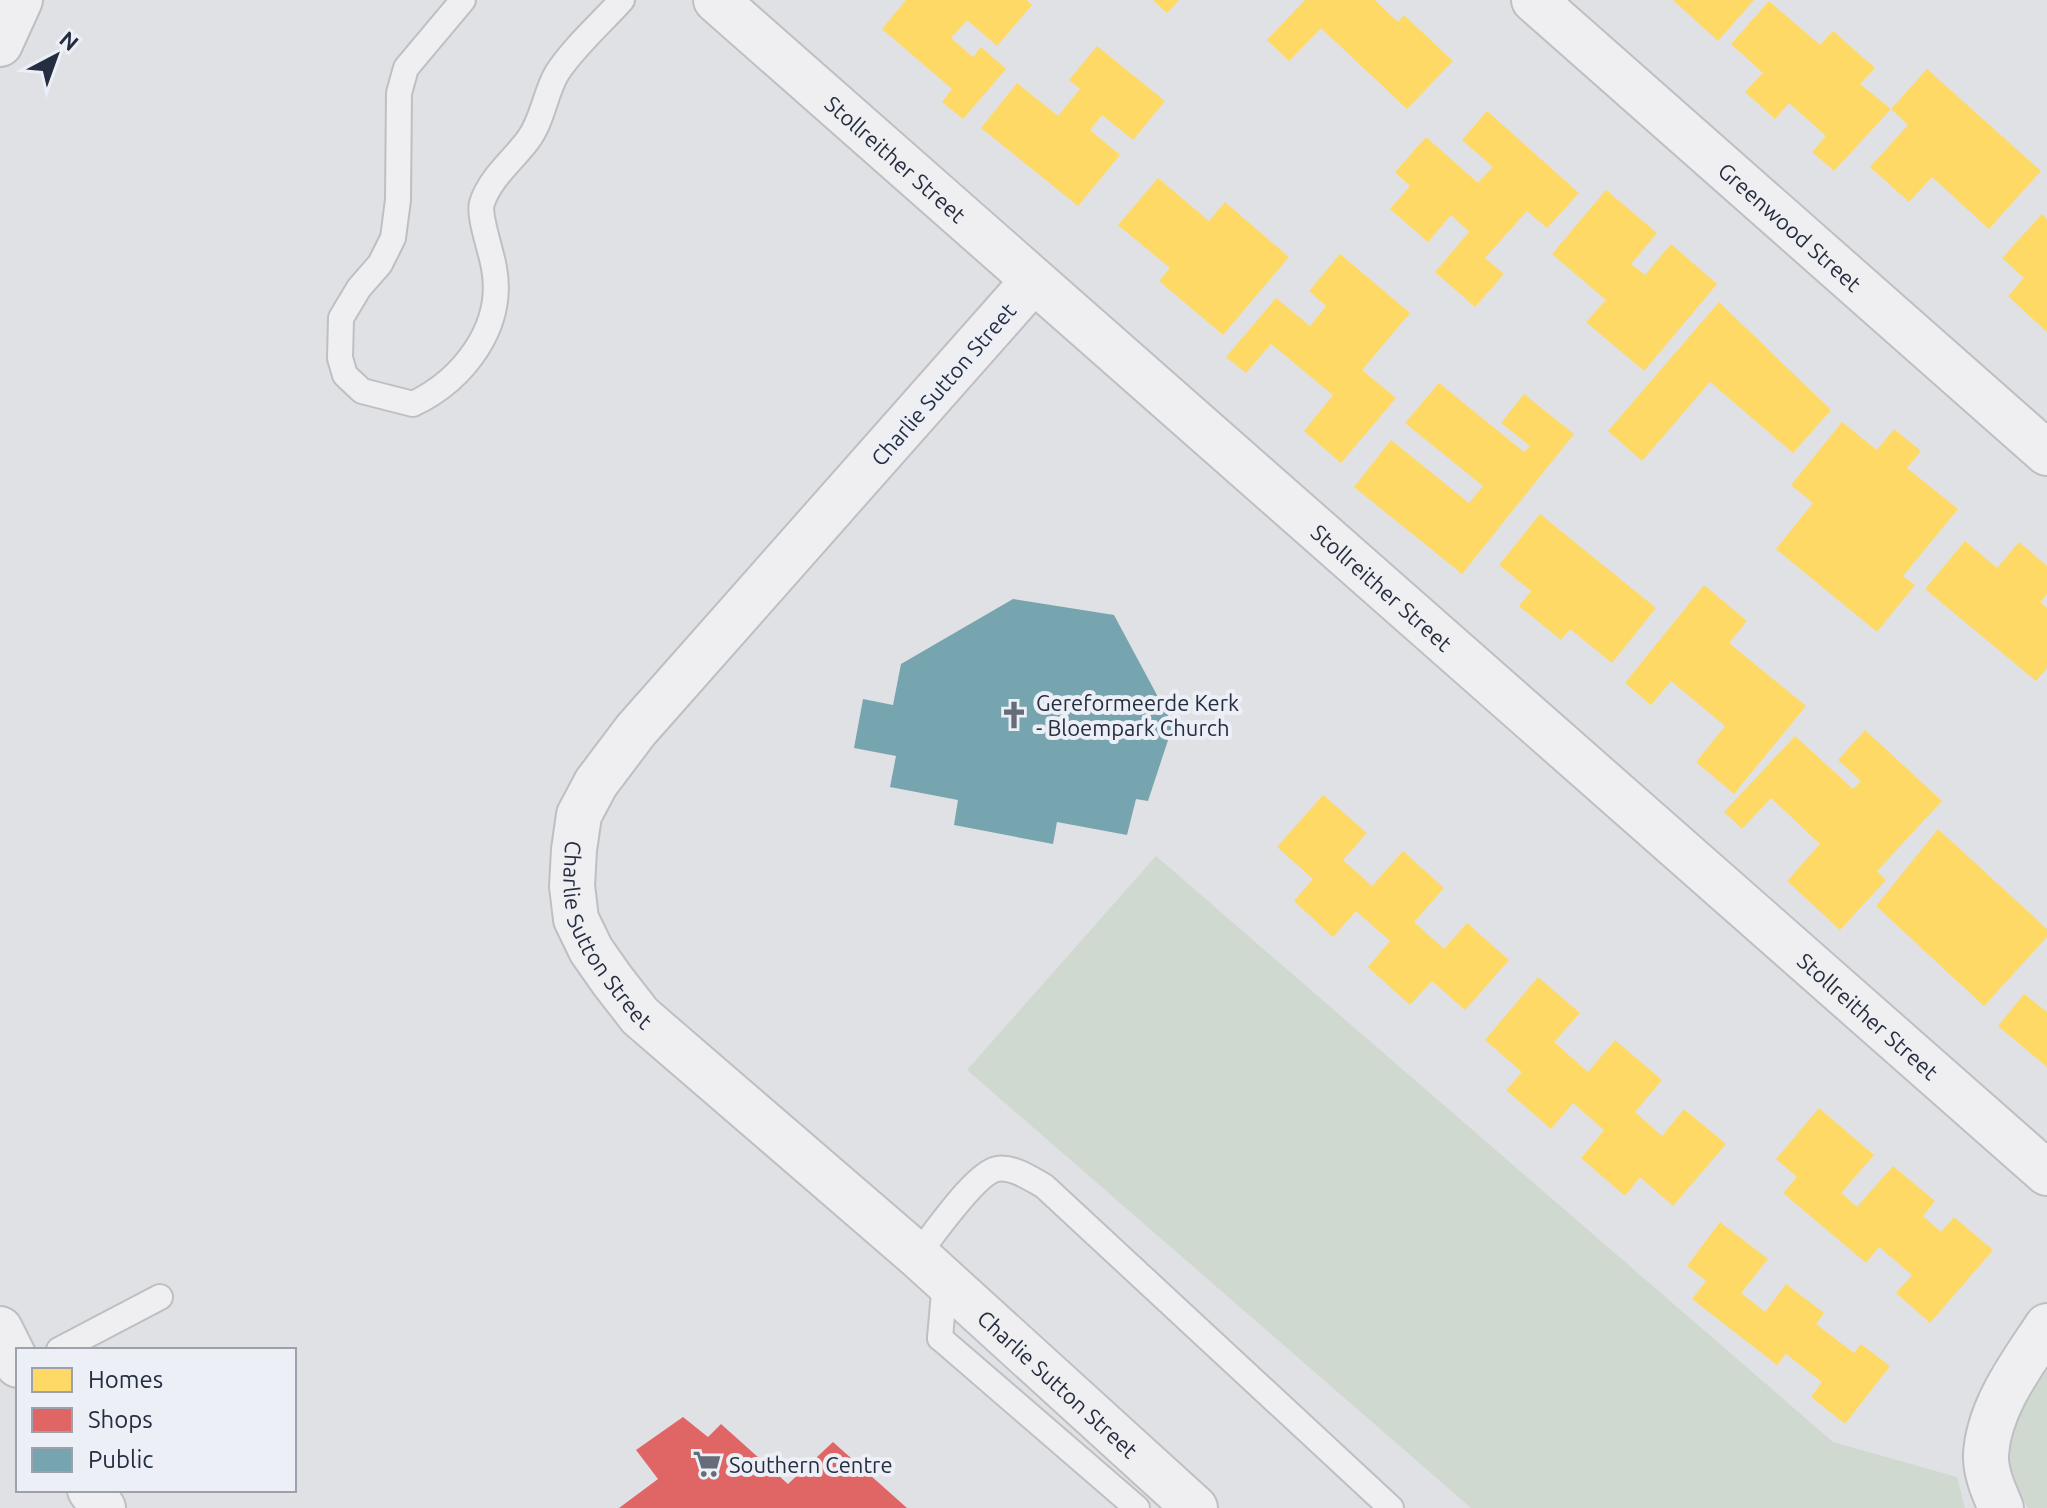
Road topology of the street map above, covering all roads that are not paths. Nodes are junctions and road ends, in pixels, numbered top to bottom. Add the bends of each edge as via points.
1 (20, 0) edge
2 (463, 0) edge
3 (622, 0) edge
4 (1534, 0) edge
5 (721, 2) edge
6 (0, 44) edge
7 (1033, 281) junction
8 (2047, 453) edge
9 (2047, 1173) edge
10 (931, 1268) junction
11 (160, 1297) dead end
12 (984, 1317) junction
13 (2047, 1326) edge
14 (0, 1329) edge
15 (940, 1338) junction
16 (63, 1348) edge
17 (16, 1361) edge
18 (1137, 1508) edge
19 (1195, 1508) edge
20 (1391, 1508) edge
21 (2001, 1508) edge

1 - 6 street
2 - 3 lane via 406,68 399,93 393,238 341,318 345,375 362,391 413,404 435,394 456,375 488,330 495,272 480,206 492,182 530,137 557,73
4 - 8 street, Greenwood Street
5 - 7 street, Stollreither Street
7 - 9 street, Stollreither Street
7 - 10 street, Charlie Sutton Street via 636,730 579,815 574,850 576,919 591,950 640,1016
10 - 12 street, Charlie Sutton Street
10 - 15 lane
10 - 20 lane via 979,1178 998,1168 1020,1173 1044,1186
11 - 16 lane
12 - 15 lane
12 - 19 street, Charlie Sutton Street
13 - 21 street via 2009,1385 1992,1430 1986,1456
14 - 17 street
15 - 18 lane

